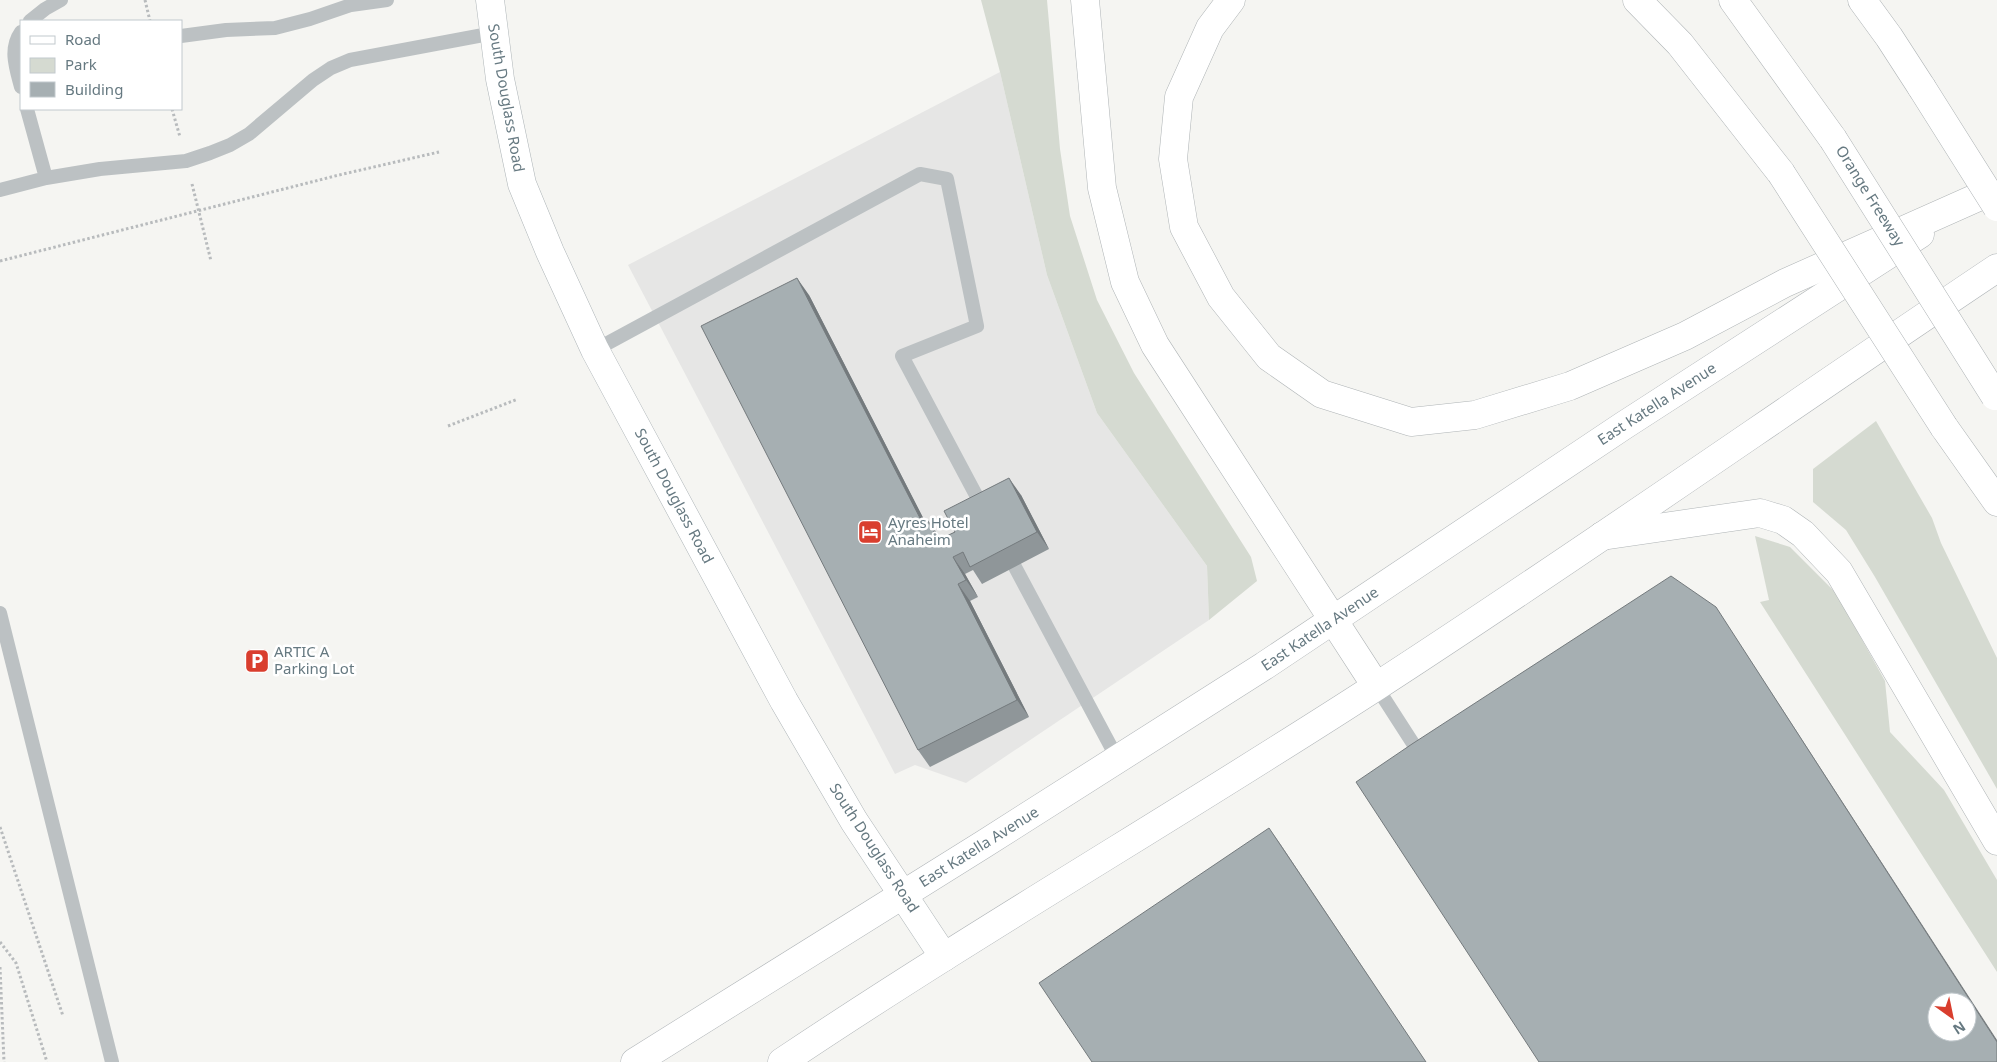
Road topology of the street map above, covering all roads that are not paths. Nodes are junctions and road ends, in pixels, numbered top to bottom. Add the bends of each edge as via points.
1 (60, 0) edge
2 (387, 0) edge
3 (490, 0) edge
4 (1085, 0) edge
5 (1231, 0) edge
6 (1637, 0) edge
7 (1733, 0) edge
8 (1862, 0) edge
9 (347, 2) edge
10 (31, 20) edge
11 (494, 33) junction
12 (20, 34) edge
13 (182, 36) edge
14 (20, 82) edge
15 (27, 110) edge
16 (46, 178) junction
17 (0, 190) edge
18 (1990, 197) edge
19 (1997, 268) edge
20 (595, 350) junction
21 (1996, 397) edge
22 (1997, 502) edge
23 (986, 513) edge
24 (1602, 536) junction
25 (1015, 567) edge
26 (0, 613) edge
27 (1334, 620) junction
28 (1376, 686) junction
29 (1118, 760) junction
30 (1424, 761) edge
31 (1997, 841) edge
32 (903, 895) junction
33 (944, 958) junction
34 (112, 1062) edge
35 (636, 1062) edge
36 (782, 1062) edge

1 - 10 lane
2 - 9 lane
3 - 11 main road, South Douglass Road
4 - 27 main road via 1102,188 1125,282 1155,345
5 - 18 main road via 1210,28 1179,97 1173,159 1184,227 1221,297 1269,357 1322,394 1411,422 1475,415 1570,386 1685,336 1785,283
6 - 22 main road, bridge via 1680,44 1781,173 1944,427
7 - 21 main road, Orange Freeway, bridge via 1833,139
8 - 18 main road, bridge
9 - 13 lane via 310,20 275,28
11 - 16 lane via 350,60 313,80 230,146 186,161
11 - 20 main road, South Douglass Road via 503,97 522,184
12 - 14 lane via 14,52
15 - 16 lane
16 - 17 lane
18 - 27 main road, East Katella Avenue via 1623,426
19 - 24 main road
20 - 23 lane via 920,174 947,179 977,326 902,356
20 - 32 main road, South Douglass Road via 784,701 854,821
24 - 28 main road
24 - 31 main road via 1760,513 1783,520 1804,534 1840,572
25 - 29 lane
26 - 34 lane
27 - 28 main road
27 - 29 main road, East Katella Avenue
28 - 30 lane
28 - 33 main road
29 - 32 main road, East Katella Avenue
32 - 33 main road, South Douglass Road
32 - 35 main road, East Katella Avenue
33 - 36 main road

